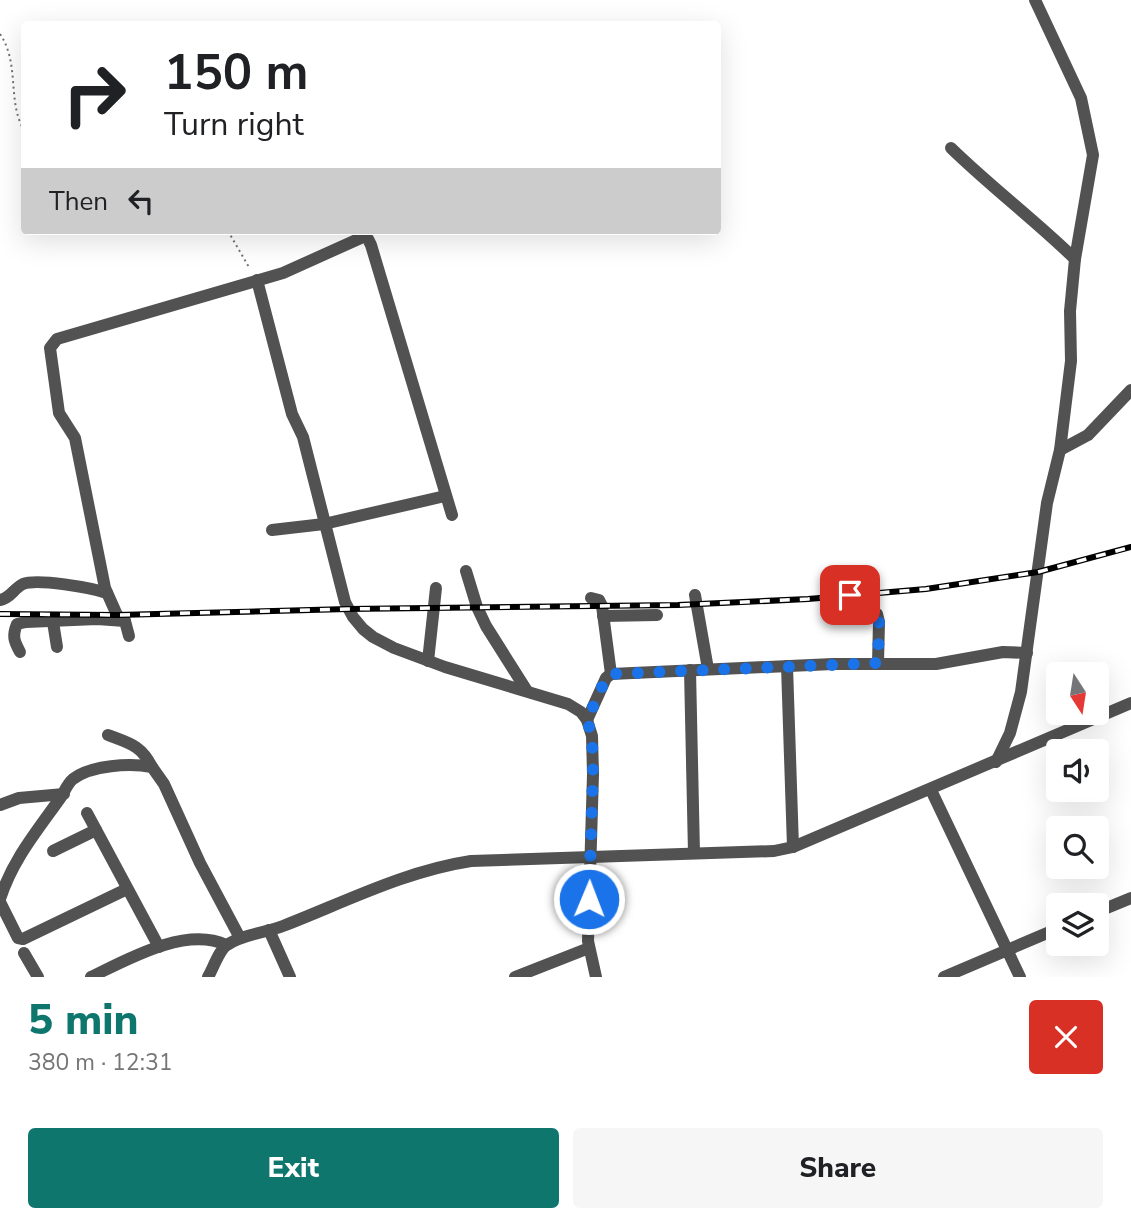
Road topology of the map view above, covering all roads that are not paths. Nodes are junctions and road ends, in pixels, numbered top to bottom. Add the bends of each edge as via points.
1 (1035, 0) edge
2 (951, 148) dead end
3 (1075, 259) junction
4 (257, 281) junction
5 (1131, 390) edge
6 (1060, 450) junction
7 (445, 496) junction
8 (452, 515) dead end
9 (324, 524) junction
10 (272, 530) dead end
11 (466, 571) dead end
12 (436, 588) dead end
13 (849, 592) dead end
14 (107, 593) junction
15 (695, 595) dead end
16 (591, 598) dead end
17 (0, 600) edge
18 (657, 615) dead end
19 (603, 616) junction
20 (125, 621) junction
21 (53, 622) junction
22 (128, 636) dead end
23 (57, 647) dead end
24 (20, 653) dead end
25 (1027, 653) junction
26 (429, 661) junction
27 (878, 663) junction
28 (786, 666) junction
29 (708, 669) junction
30 (690, 670) junction
31 (611, 674) junction
32 (527, 691) junction
33 (1131, 703) edge
34 (587, 720) junction
35 (108, 735) dead end
36 (996, 762) junction
37 (152, 767) junction
38 (931, 790) junction
39 (64, 794) junction
40 (0, 805) edge
41 (87, 813) dead end
42 (96, 830) junction
43 (793, 847) junction
44 (53, 851) dead end
45 (694, 853) junction
46 (589, 857) junction
47 (127, 889) junction
48 (1131, 898) edge
49 (0, 901) edge
50 (1109, 907) edge
51 (269, 930) junction
52 (1046, 934) edge
53 (240, 938) junction
54 (226, 945) junction
55 (159, 947) junction
56 (589, 948) junction
57 (1008, 950) junction
58 (24, 953) dead end
59 (38, 977) edge
60 (91, 977) edge
61 (208, 977) edge
62 (290, 977) edge
63 (515, 977) edge
64 (596, 977) edge
65 (944, 977) edge
66 (1020, 977) edge

1 - 3 street via 1081,98 1093,155
2 - 3 street
3 - 6 street via 1071,361
4 - 7 street via 345,243 368,239
4 - 9 street
4 - 14 street via 57,339 50,348 59,413 75,438
5 - 6 street via 1088,435
6 - 25 street via 1047,503
7 - 8 street
7 - 9 street
9 - 10 street
9 - 26 street via 353,617 373,638
11 - 32 street via 486,626
12 - 26 street
13 - 27 street via 858,610 877,614
14 - 17 street via 33,583 23,584
14 - 20 street
15 - 29 street
16 - 19 street via 600,602
18 - 19 street
19 - 31 street
20 - 21 street
20 - 22 street
21 - 23 street
21 - 24 street via 18,625 13,634
25 - 27 street via 1003,652 948,663
25 - 36 street via 1010,733
26 - 32 street
27 - 28 street
28 - 29 street
28 - 43 street
29 - 30 street
30 - 31 street
30 - 45 street
31 - 34 street
32 - 34 street via 568,704
33 - 36 street
34 - 46 street via 593,774
35 - 37 street via 145,752
36 - 38 street
37 - 39 street via 132,763 86,772 75,778
37 - 53 street
38 - 43 street
38 - 57 street
39 - 40 street via 19,798
39 - 49 street via 23,847
41 - 42 street
42 - 44 street
42 - 47 street
43 - 45 street
45 - 46 street
46 - 51 street via 445,865
46 - 56 street
47 - 49 street via 23,939 18,938
47 - 55 street
48 - 50 street
51 - 53 street
51 - 62 street
52 - 57 street
53 - 54 street
54 - 55 street via 200,938
54 - 61 street
55 - 60 street
56 - 63 street
56 - 64 street
57 - 65 street
57 - 66 street
58 - 59 street

